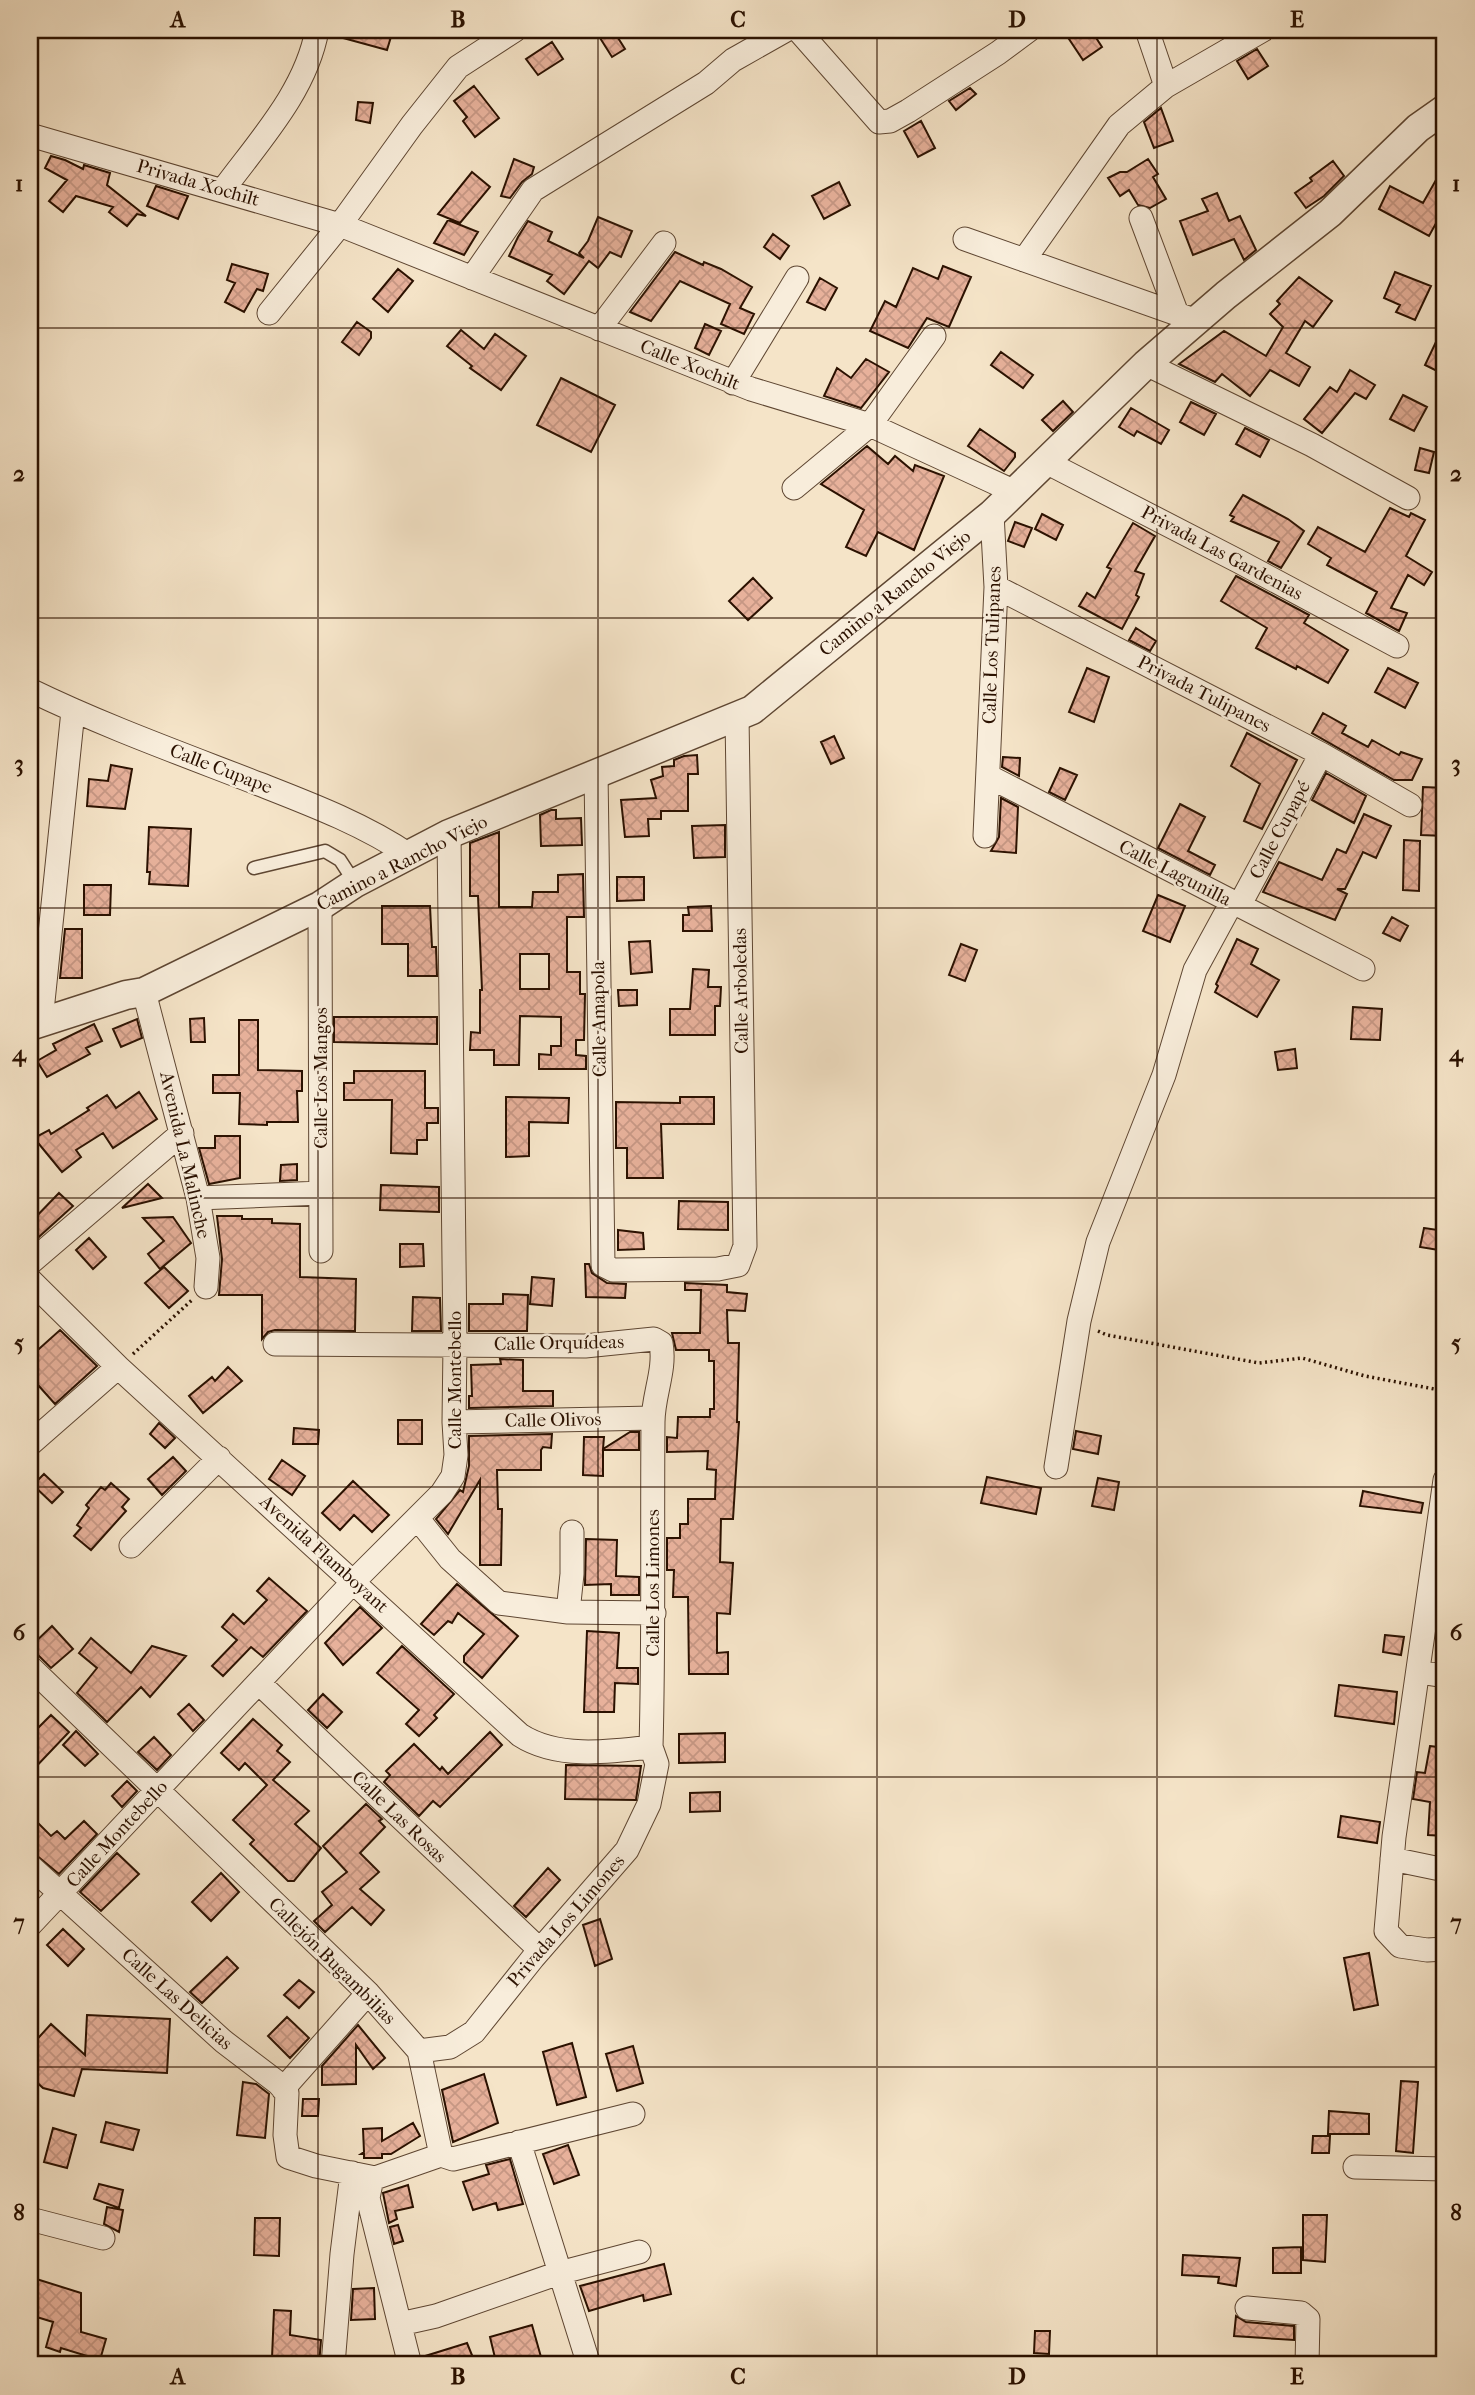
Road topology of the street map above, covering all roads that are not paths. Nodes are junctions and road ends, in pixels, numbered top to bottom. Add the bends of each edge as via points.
1 (317, 30) edge
2 (515, 30) edge
3 (786, 30) edge
4 (798, 30) edge
5 (1029, 30) edge
6 (1147, 30) edge
7 (1263, 30) edge
8 (1166, 86) junction
9 (1445, 109) edge
10 (30, 135) edge
11 (223, 190) junction
12 (1141, 218) dead end
13 (340, 225) junction
14 (366, 235) joint
15 (965, 239) dead end
16 (664, 243) dead end
17 (1024, 260) junction
18 (472, 278) junction
19 (797, 278) dead end
20 (269, 313) dead end
21 (1187, 317) junction
22 (599, 329) junction
23 (934, 336) dead end
24 (1146, 364) junction
25 (733, 383) junction
26 (870, 425) junction
27 (1046, 462) junction
28 (794, 488) dead end
29 (1015, 492) junction
30 (1408, 498) dead end
31 (992, 514) junction
32 (996, 587) junction
33 (1397, 646) dead end
34 (30, 690) edge
35 (73, 711) junction
36 (737, 716) junction
37 (1321, 754) junction
38 (596, 772) junction
39 (988, 776) junction
40 (1410, 805) dead end
41 (450, 834) junction
42 (985, 836) dead end
43 (409, 855) junction
44 (254, 868) dead end
45 (355, 883) junction
46 (1236, 904) junction
47 (320, 905) junction
48 (1363, 970) dead end
49 (144, 992) junction
50 (35, 1024) edge
51 (181, 1133) junction
52 (321, 1193) junction
53 (198, 1198) junction
54 (321, 1251) dead end
55 (30, 1263) edge
56 (603, 1265) joint
57 (30, 1280) edge
58 (206, 1287) road end
59 (661, 1343) joint
60 (275, 1344) dead end
61 (455, 1344) junction
62 (118, 1367) junction
63 (653, 1418) junction
64 (454, 1422) junction
65 (30, 1444) edge
66 (219, 1458) junction
67 (1056, 1467) dead end
68 (1445, 1480) edge
69 (418, 1519) junction
70 (572, 1532) dead end
71 (131, 1546) dead end
72 (354, 1581) junction
73 (568, 1612) junction
74 (654, 1613) junction
75 (30, 1667) edge
76 (1419, 1672) junction
77 (1445, 1676) edge
78 (259, 1683) junction
79 (651, 1747) junction
80 (158, 1791) junction
81 (1392, 1859) junction
82 (30, 1866) edge
83 (1445, 1870) edge
84 (64, 1898) junction
85 (30, 1925) edge
86 (540, 1950) junction
87 (1445, 1950) edge
88 (368, 1993) junction
89 (419, 2050) junction
90 (285, 2091) junction
91 (634, 2113) dead end
92 (519, 2143) junction
93 (447, 2157) junction
94 (1355, 2167) dead end
95 (1445, 2169) edge
96 (352, 2173) junction
97 (375, 2178) junction
98 (30, 2219) edge
99 (103, 2238) dead end
100 (639, 2252) dead end
101 (559, 2273) junction
102 (1247, 2308) dead end
103 (400, 2324) junction
104 (333, 2365) edge
105 (410, 2365) edge
106 (589, 2365) edge
107 (1307, 2365) edge

1 - 11 street via 296,90
2 - 13 street via 458,67
3 - 18 street via 533,190
4 - 5 street via 879,122 908,111
6 - 8 street
7 - 8 street
8 - 17 street via 1119,125
9 - 21 street, Camino a Rancho Viejo via 1418,128 1330,213
10 - 11 street, Privada Xochilt
11 - 13 street, Privada Xochilt
12 - 21 street
13 - 14 street, Privada Xochilt
13 - 20 street
14 - 18 street, Calle Xochilt
15 - 17 street
16 - 22 street
17 - 21 street
18 - 22 street, Calle Xochilt
19 - 25 street
21 - 24 street, Camino a Rancho Viejo
22 - 25 street, Calle Xochilt
23 - 26 street
24 - 27 street, Camino a Rancho Viejo
24 - 30 street
25 - 26 street, Calle Xochilt
26 - 28 street
26 - 29 street, Calle Xochilt
27 - 29 street, Camino a Rancho Viejo
27 - 33 street, Privada Las Gardenias
29 - 31 street, Camino a Rancho Viejo
31 - 32 street, Calle Los Tulipanes
31 - 36 street, Camino a Rancho Viejo via 752,710
32 - 37 street, Privada Tulipanes
32 - 39 street, Calle Los Tulipanes
34 - 35 street, Calle Cupape
35 - 43 street, Calle Cupape via 313,805 383,837
35 - 50 street
36 - 38 street, Camino a Rancho Viejo
36 - 56 street, Calle Arboledas via 745,1246 738,1265 718,1269 613,1270
37 - 40 street, Privada Tulipanes
37 - 46 street, Calle Cupapé
38 - 41 street, Camino a Rancho Viejo
38 - 56 street, Calle Amapola
39 - 42 street, Calle Los Tulipanes
39 - 46 street, Calle Lagunilla
41 - 43 street, Camino a Rancho Viejo
41 - 61 street, Calle Montebello
43 - 45 street, Camino a Rancho Viejo
44 - 45 lane via 325,851 340,860
45 - 47 street, Camino a Rancho Viejo
46 - 48 street, Calle Lagunilla
46 - 67 street, Calle Cupapé via 1195,970 1164,1075 1098,1242 1079,1321
47 - 49 street, Camino a Rancho Viejo
47 - 52 street, Calle Los Mangos
49 - 50 street, Camino a Rancho Viejo
49 - 51 street, Avenida La Malinche
51 - 53 street, Avenida La Malinche
51 - 55 street
52 - 53 street
52 - 54 street, Calle Los Mangos
53 - 58 street, Avenida La Malinche via 208,1258
57 - 62 street, Avenida Flamboyant
59 - 61 street, Calle Orquídeas via 654,1339 585,1346
59 - 63 street, Calle Los Limones
60 - 61 street, Calle Orquídeas
61 - 64 street, Calle Montebello
62 - 65 street
62 - 66 street, Avenida Flamboyant
63 - 64 street, Calle Olivos
63 - 74 street, Calle Los Limones
64 - 69 street, Calle Montebello via 453,1476
66 - 71 street
66 - 72 street, Avenida Flamboyant
68 - 76 street
69 - 72 street, Calle Montebello
69 - 73 street via 450,1559 499,1603
70 - 73 street
72 - 78 street, Calle Montebello
72 - 79 street, Avenida Flamboyant via 534,1744 552,1750
73 - 74 street
74 - 79 street, Calle Los Limones
75 - 80 street, Callejón Bugambilias
76 - 77 street
76 - 81 street
78 - 80 street, Calle Montebello
78 - 86 street, Calle Las Rosas
79 - 86 street, Privada Los Limones via 657,1764 649,1804 627,1850
80 - 84 street, Calle Montebello
80 - 88 street, Callejón Bugambilias
81 - 83 street
81 - 87 street via 1386,1931 1400,1946
82 - 84 street, Calle Las Delicias
84 - 85 street, Calle Montebello
84 - 90 street, Calle Las Delicias
86 - 89 street, Privada Los Limones via 474,2032 450,2047
88 - 89 street, Callejón Bugambilias
88 - 90 street
89 - 93 street, Callejón Bugambilias
90 - 96 street via 288,2157
91 - 92 street
92 - 93 street
92 - 101 street
93 - 97 street
94 - 95 street
96 - 97 street
96 - 104 street
97 - 103 street via 368,2197
98 - 99 street
100 - 101 street
101 - 103 street
101 - 106 street
102 - 107 street via 1301,2313 1308,2319
103 - 105 street

